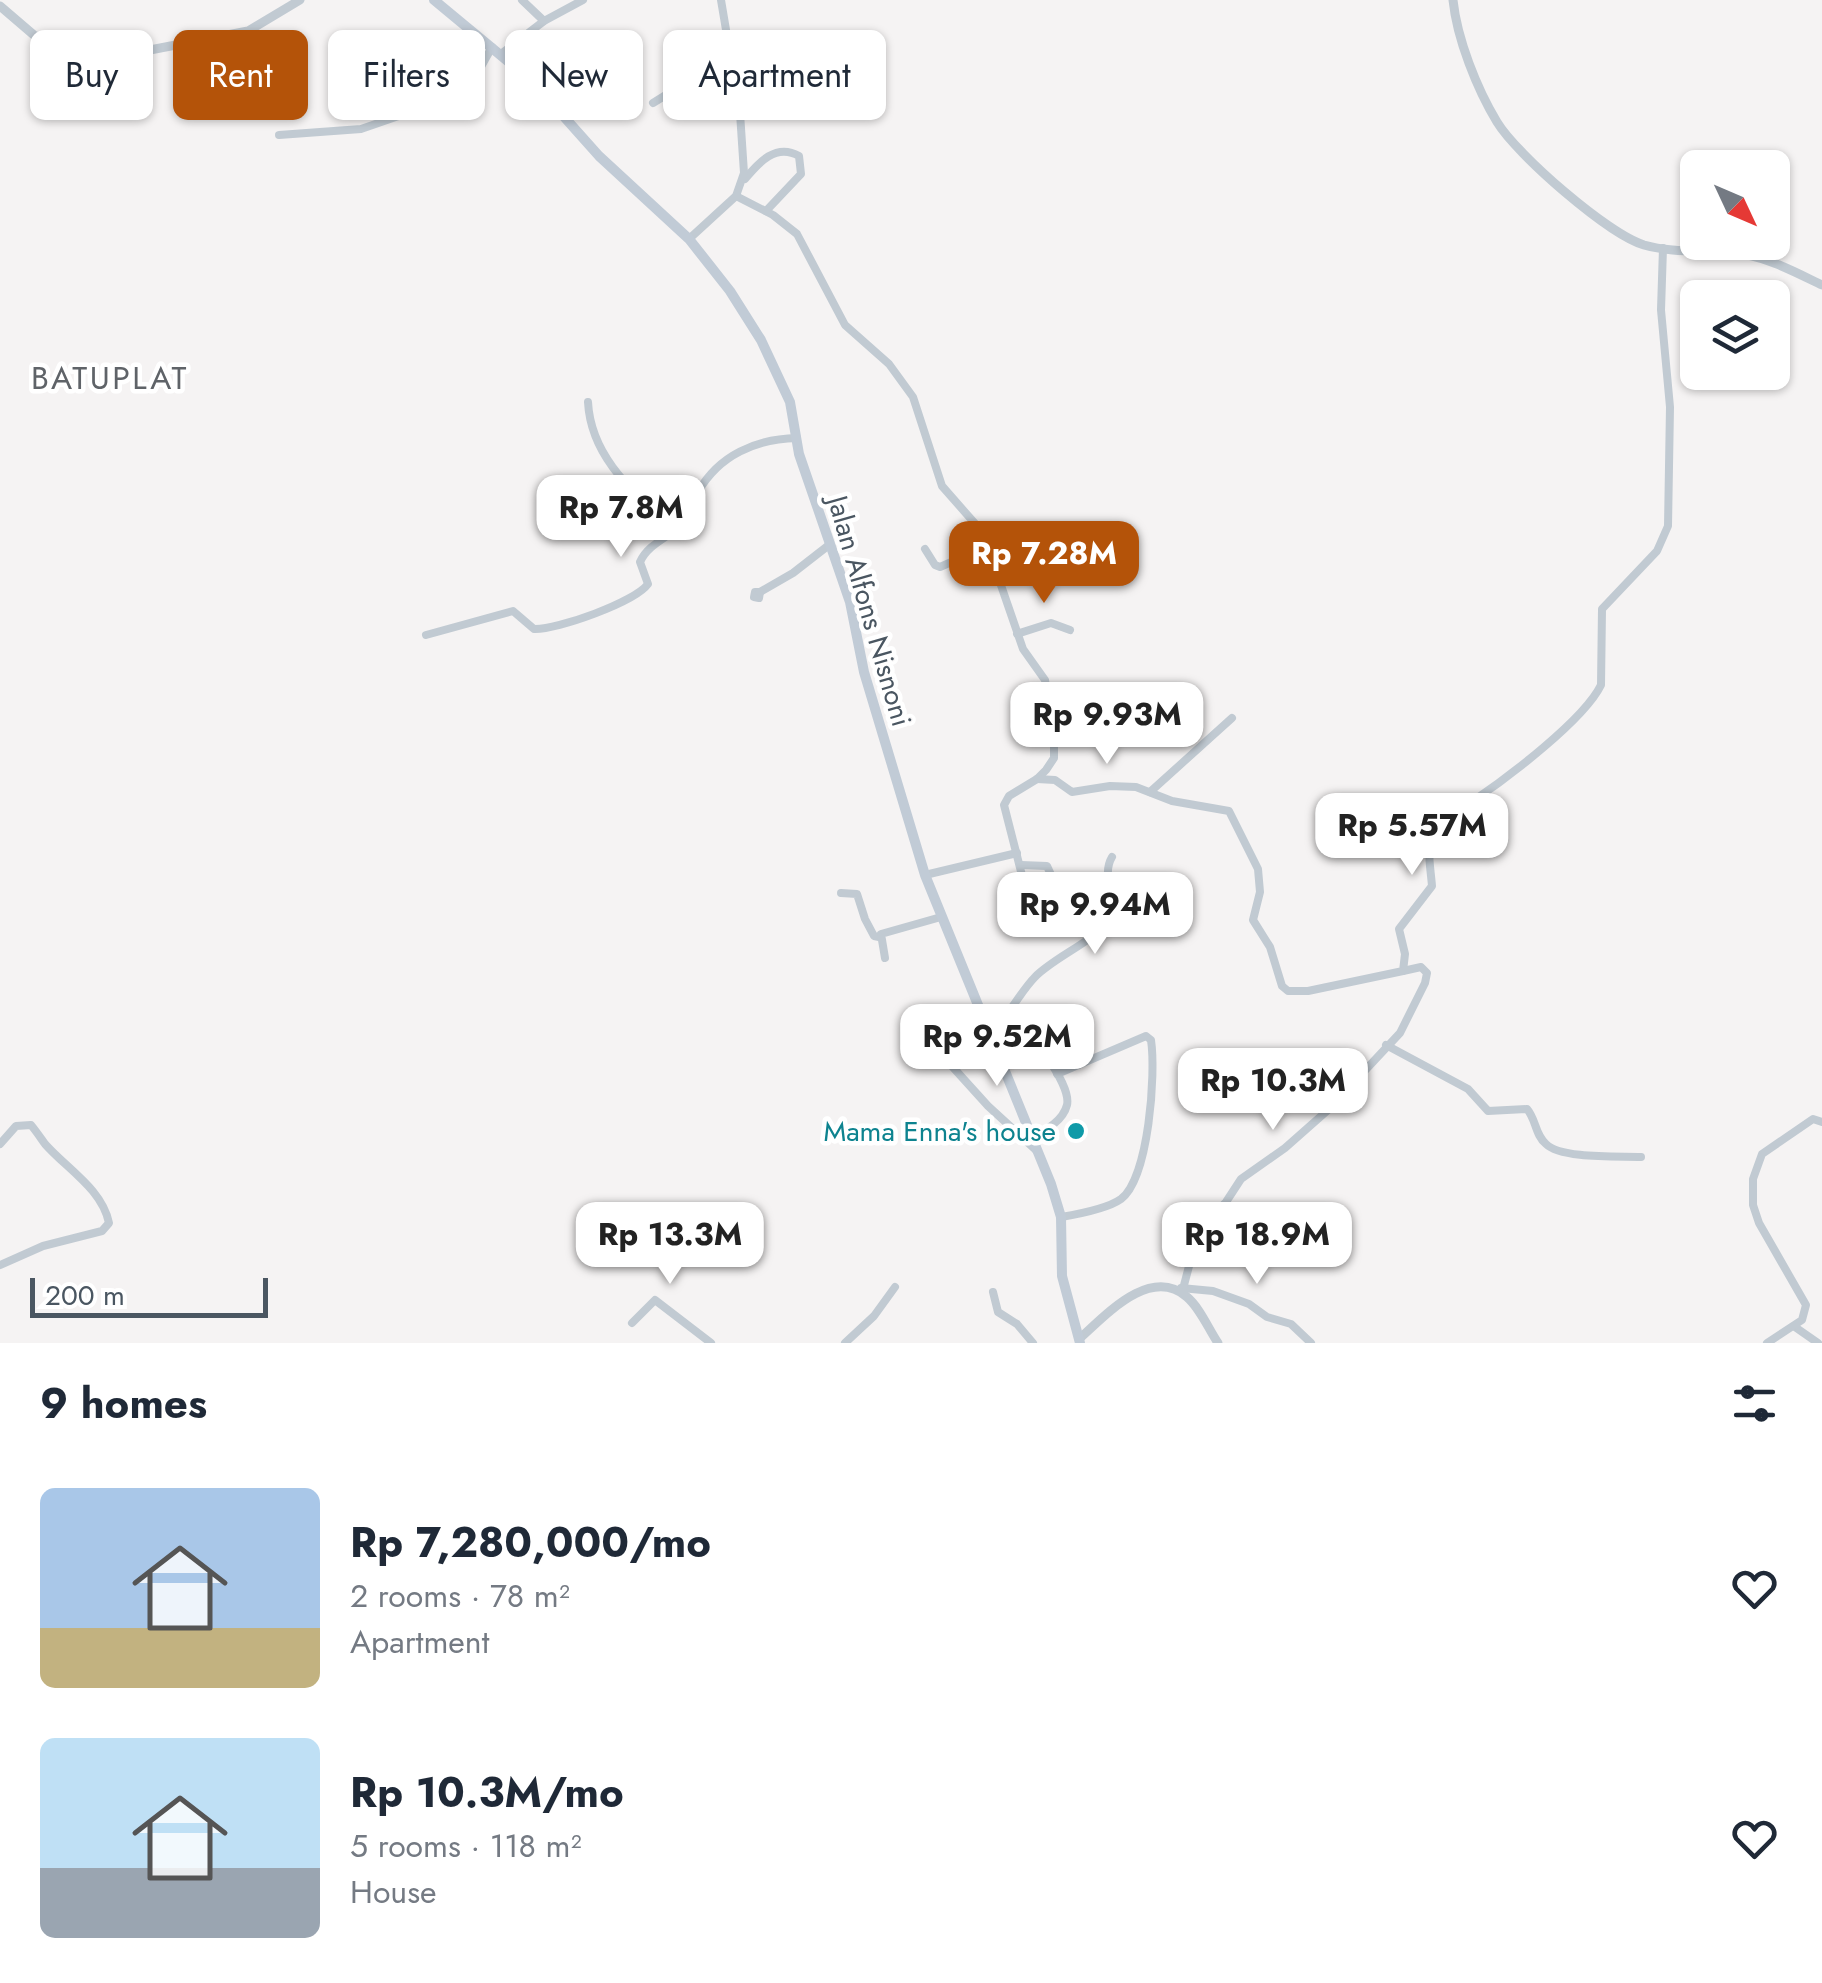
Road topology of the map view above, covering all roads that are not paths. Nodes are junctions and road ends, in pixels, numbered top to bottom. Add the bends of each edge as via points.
1 (300, 0) edge
2 (434, 0) edge
3 (522, 0) edge
4 (583, 0) edge
5 (721, 0) edge
6 (1453, 0) edge
7 (0, 6) edge
8 (544, 21) junction
9 (250, 30) edge
10 (726, 30) edge
11 (30, 32) edge
12 (497, 51) junction
13 (663, 97) edge
14 (653, 103) dead end
15 (740, 120) edge
16 (278, 135) dead end
17 (742, 183) junction
18 (736, 196) junction
19 (766, 211) junction
20 (690, 238) junction
21 (1663, 248) junction
22 (1822, 285) edge
23 (588, 402) dead end
24 (797, 438) junction
25 (674, 530) junction
26 (829, 545) junction
27 (988, 546) junction
28 (925, 550) dead end
29 (760, 592) dead end
30 (1070, 630) dead end
31 (1017, 634) junction
32 (426, 635) dead end
33 (1232, 718) dead end
34 (1037, 779) junction
35 (1150, 792) junction
36 (1017, 853) junction
37 (1112, 856) dead end
38 (1020, 865) junction
39 (925, 875) junction
40 (1058, 888) dead end
41 (841, 893) dead end
42 (1027, 895) dead end
43 (942, 916) junction
44 (880, 937) junction
45 (886, 958) dead end
46 (1402, 971) junction
47 (1006, 1015) junction
48 (987, 1023) junction
49 (1386, 1046) junction
50 (1057, 1074) junction
51 (1822, 1122) edge
52 (1033, 1137) junction
53 (0, 1144) edge
54 (1040, 1154) junction
55 (1641, 1157) dead end
56 (1061, 1217) junction
57 (0, 1265) edge
58 (895, 1288) dead end
59 (1178, 1288) junction
60 (992, 1292) dead end
61 (632, 1323) dead end
62 (1794, 1326) junction
63 (1079, 1341) edge
64 (710, 1343) edge
65 (845, 1343) edge
66 (1033, 1343) edge
67 (1218, 1343) edge
68 (1311, 1343) edge
69 (1767, 1343) edge
70 (1818, 1343) edge

1 - 9 street
2 - 12 main road, Jalan Alfons Nisnoni
3 - 8 street
4 - 8 street
5 - 10 street
6 - 21 street via 1482,92 1510,138 1596,216 1632,240
7 - 11 street
8 - 12 street
12 - 16 street via 474,80 412,112 368,127
12 - 20 main road, Jalan Alfons Nisnoni
13 - 14 street
15 - 17 street
17 - 18 street
17 - 19 street via 772,154 787,150 798,156 801,174
18 - 19 street
18 - 20 street
19 - 27 street via 798,234 846,325 913,397 942,486
20 - 24 main road, Jalan Alfons Nisnoni via 761,340 785,388
21 - 22 street via 1752,256
21 - 46 street via 1670,407 1666,534 1602,610 1600,690 1498,783 1440,816 1428,845 1432,886 1399,928
23 - 25 street via 611,468
24 - 25 street via 748,446 730,457
24 - 26 main road, Jalan Alfons Nisnoni
25 - 32 street via 646,550 640,562 648,584 626,600 552,628 534,629 513,610
26 - 29 street
26 - 39 main road, Jalan Alfons Nisnoni
27 - 28 street via 940,568
27 - 31 street
30 - 31 street via 1052,624
31 - 34 street via 1045,680 1054,736 1054,758
33 - 35 street
34 - 35 street via 1055,780 1072,792 1110,786
34 - 36 street via 1005,800
35 - 46 street via 1229,811 1258,868 1253,920 1288,991
36 - 38 street
36 - 39 street
37 - 47 street via 1109,919 1033,978
38 - 40 street via 1047,866
38 - 42 street
39 - 43 main road, Jalan Alfons Nisnoni
41 - 44 street via 857,894 864,919
43 - 44 street
43 - 48 main road, Jalan Alfons Nisnoni
44 - 45 street
46 - 49 street via 1421,968 1427,977 1405,1025
47 - 48 street
47 - 50 street
48 - 52 main road, Jalan Alfons Nisnoni
48 - 54 street via 954,1046 950,1064
49 - 55 street via 1468,1089 1488,1111 1527,1109 1539,1136 1557,1152
49 - 59 street via 1328,1110 1241,1178 1198,1236
50 - 52 street via 1066,1108
50 - 56 street via 1146,1036 1152,1040 1150,1111 1129,1192 1113,1204
51 - 62 street via 1813,1119 1762,1154 1753,1178 1753,1205 1766,1237 1803,1296 1805,1314
52 - 54 main road, Jalan Alfons Nisnoni
53 - 57 street via 16,1126 31,1125 81,1176 109,1224
54 - 56 main road, Jalan Alfons Nisnoni
56 - 63 main road, Jalan Alfons Nisnoni via 1062,1276
58 - 65 street
59 - 63 street via 1127,1298
59 - 67 street
59 - 68 street via 1250,1304 1292,1324
60 - 66 street via 998,1312
61 - 64 street via 656,1300
62 - 69 street
62 - 70 street

